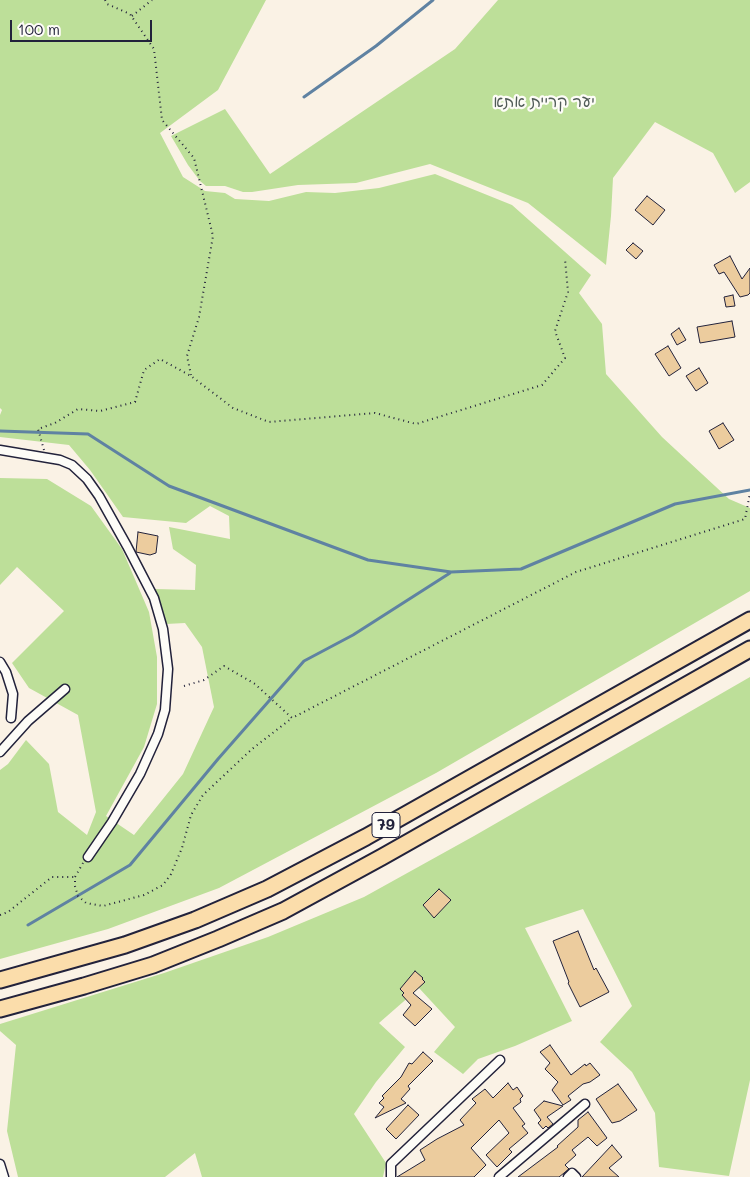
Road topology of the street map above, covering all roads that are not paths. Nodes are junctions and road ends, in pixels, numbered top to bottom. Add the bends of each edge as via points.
1 (0, 450) edge
2 (750, 620) edge
3 (750, 649) edge
4 (0, 662) edge
5 (65, 689) dead end
6 (11, 718) dead end
7 (0, 752) edge
8 (88, 857) road end
9 (0, 980) edge
10 (0, 1009) edge
11 (500, 1060) dead end
12 (585, 1104) dead end
13 (0, 1164) edge
14 (4, 1177) edge
15 (392, 1177) edge
16 (498, 1177) edge
17 (568, 1177) edge
18 (576, 1177) edge

1 - 8 street via 60,460 72,465 86,479 99,496 154,598 163,629 168,669 165,710 158,734 140,774
2 - 9 highway, 79 via 366,837 267,888 221,910 126,946
3 - 10 highway, 79 via 283,911 153,965
4 - 6 street via 13,694
5 - 7 street via 28,721
11 - 15 street via 391,1164
12 - 16 street
13 - 14 street
17 - 18 street via 572,1173

